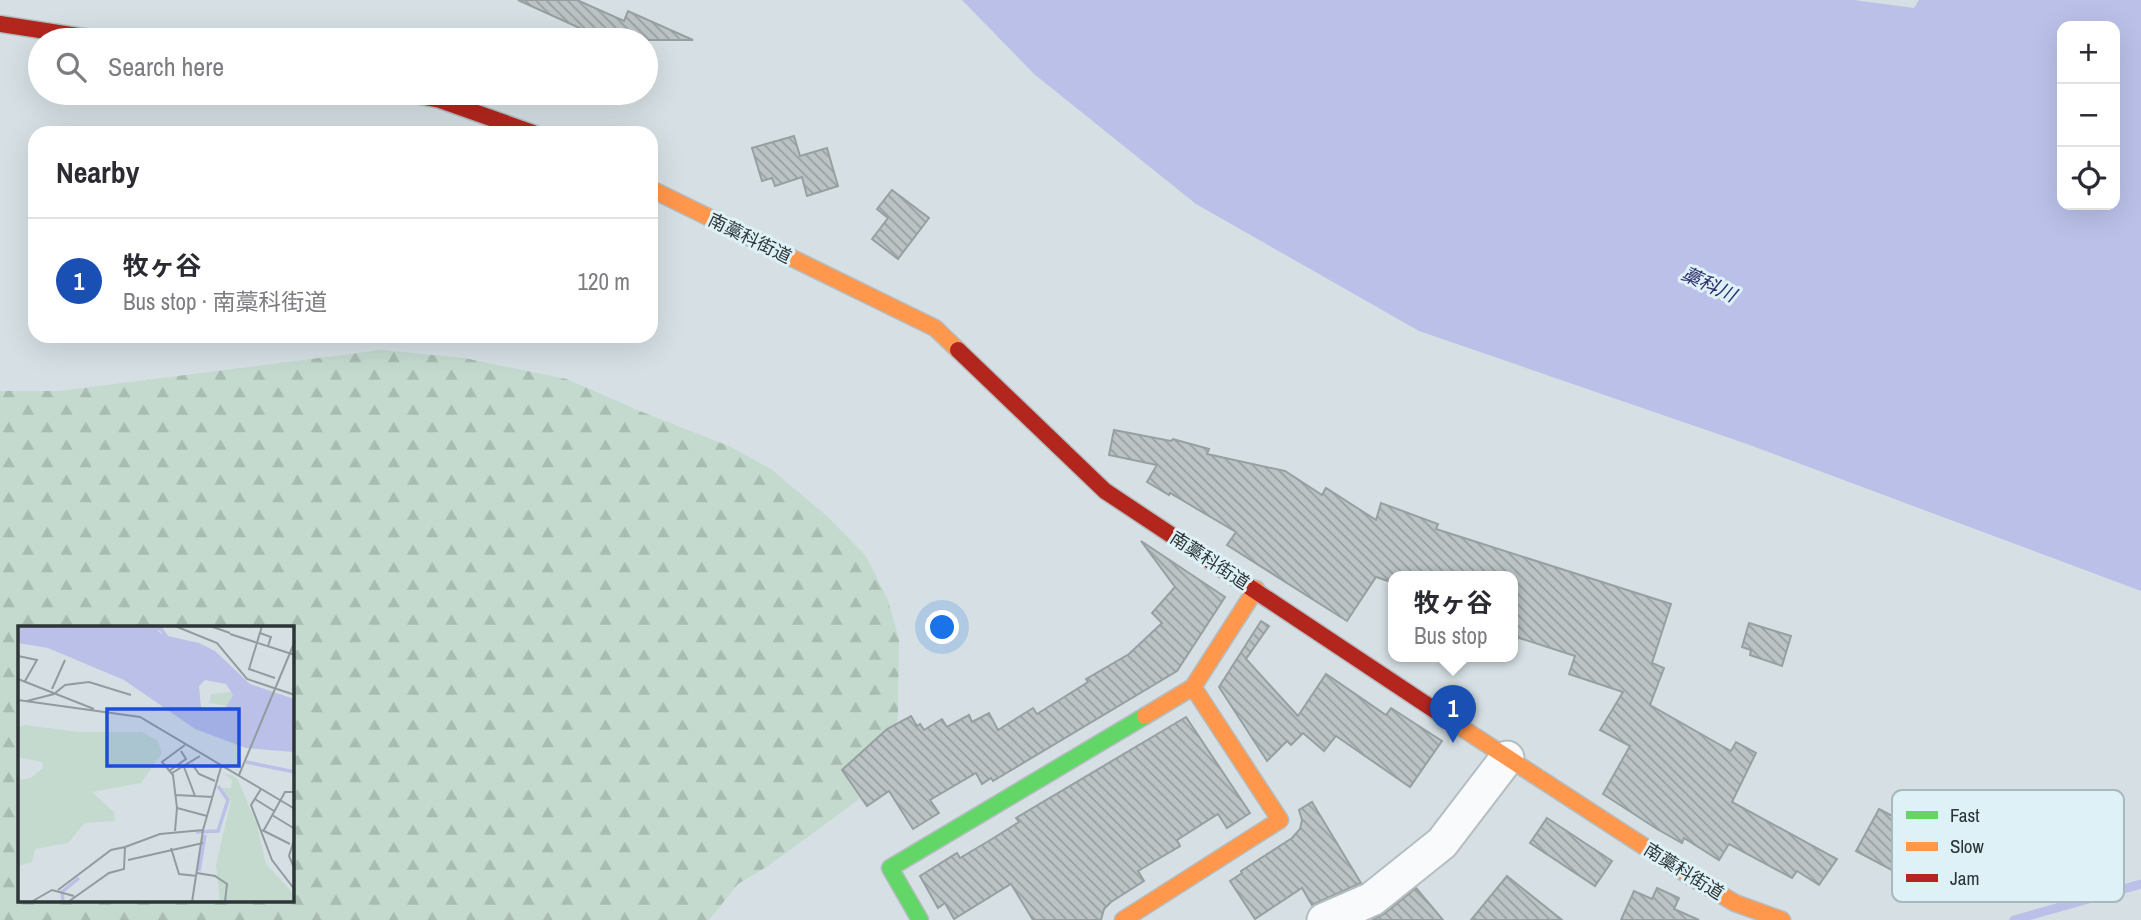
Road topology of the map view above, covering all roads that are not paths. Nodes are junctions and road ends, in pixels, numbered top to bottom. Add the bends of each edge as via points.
1 (0, 24) edge
2 (28, 28) edge
3 (454, 105) edge
4 (513, 126) edge
5 (658, 192) edge
6 (1256, 589) junction
7 (1193, 687) junction
8 (1507, 758) junction
9 (1381, 909) edge
10 (920, 920) edge
11 (1123, 920) edge
12 (1324, 920) edge
13 (1782, 920) edge

1 - 2 main road
3 - 4 main road
5 - 6 main road, 南藁科街道 via 935,328 1105,491
6 - 7 main road
6 - 8 main road, 南藁科街道
7 - 10 main road via 890,868
7 - 11 main road via 1280,820
8 - 9 street via 1442,843
8 - 13 main road, 南藁科街道 via 1735,903
9 - 12 street

